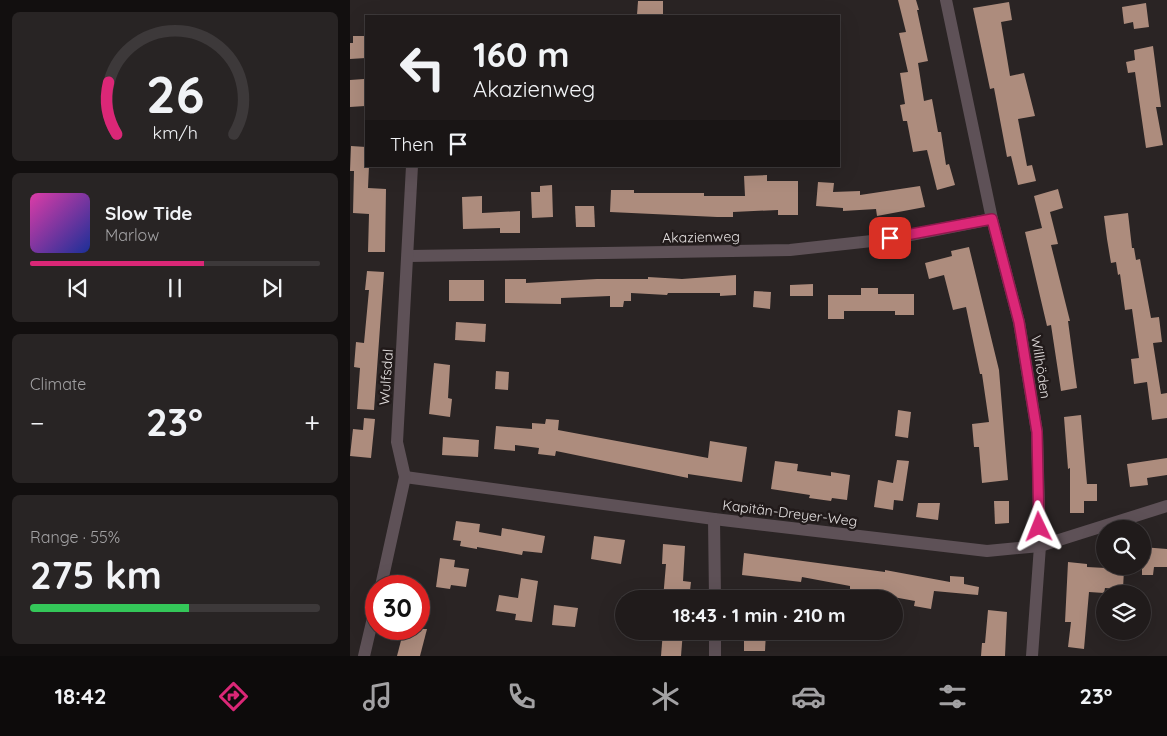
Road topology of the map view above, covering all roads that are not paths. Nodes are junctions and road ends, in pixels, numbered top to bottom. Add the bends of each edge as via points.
1 (946, 0) edge
2 (412, 167) edge
3 (992, 219) junction
4 (409, 256) junction
5 (405, 477) junction
6 (1167, 506) edge
7 (714, 519) junction
8 (1040, 546) junction
9 (383, 575) edge
10 (714, 590) edge
11 (368, 640) edge
12 (715, 640) edge
13 (364, 656) edge
14 (715, 656) edge
15 (1032, 656) edge

1 - 3 street, Willhöden
2 - 4 street, Wulfsdal
3 - 4 street, Akazienweg via 890,238 790,250
3 - 8 street, Willhöden via 1019,322 1037,432
4 - 5 street, Wulfsdal via 397,442
5 - 7 street, Kapitän-Dreyer-Weg
5 - 9 street, Wulfsdal
6 - 8 street, Kapitän-Dreyer-Weg
7 - 8 street, Kapitän-Dreyer-Weg via 987,551
7 - 10 street
8 - 15 street, Willhöden
11 - 13 street
12 - 14 street

